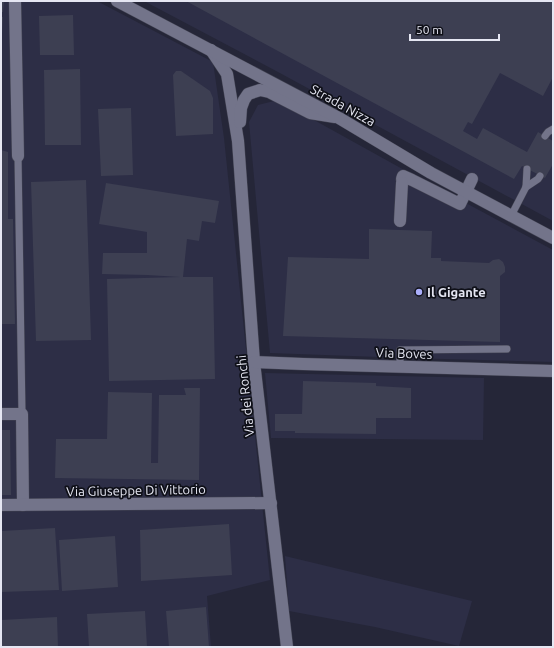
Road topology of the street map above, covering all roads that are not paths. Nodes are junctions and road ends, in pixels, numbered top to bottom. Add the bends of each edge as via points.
1 (15, 1) edge
2 (117, 1) edge
3 (211, 50) junction
4 (339, 118) junction
5 (553, 129) edge
6 (545, 136) dead end
7 (238, 141) junction
8 (18, 156) joint
9 (527, 169) dead end
10 (540, 176) dead end
11 (472, 179) dead end
12 (526, 187) junction
13 (466, 192) junction
14 (511, 216) junction
15 (400, 221) dead end
16 (553, 238) edge
17 (507, 349) dead end
18 (254, 362) junction
19 (400, 367) junction
20 (553, 371) edge
21 (1, 414) edge
22 (22, 414) junction
23 (271, 503) junction
24 (1, 505) edge
25 (22, 505) junction
26 (287, 647) edge

1 - 8 street
2 - 3 street, Strada Nizza
3 - 4 street, Strada Nizza
3 - 7 street, Via dei Ronchi via 227,74
4 - 7 street, Via dei Ronchi via 310,113 260,90 248,94 240,108
4 - 13 street, Strada Nizza
5 - 6 lane
7 - 18 street, Via dei Ronchi
8 - 22 lane
9 - 12 lane
10 - 12 lane
11 - 13 street
12 - 14 lane
13 - 14 street, Strada Nizza
13 - 15 street via 460,204 403,176
14 - 16 street, Strada Nizza
17 - 19 lane via 400,350
18 - 19 street, Via Boves
18 - 23 street, Via dei Ronchi
19 - 20 street, Via Boves
21 - 22 street
22 - 25 street
23 - 25 street, Via Giuseppe Di Vittorio
23 - 26 street, Via dei Ronchi
24 - 25 street, Via Giuseppe Di Vittorio

